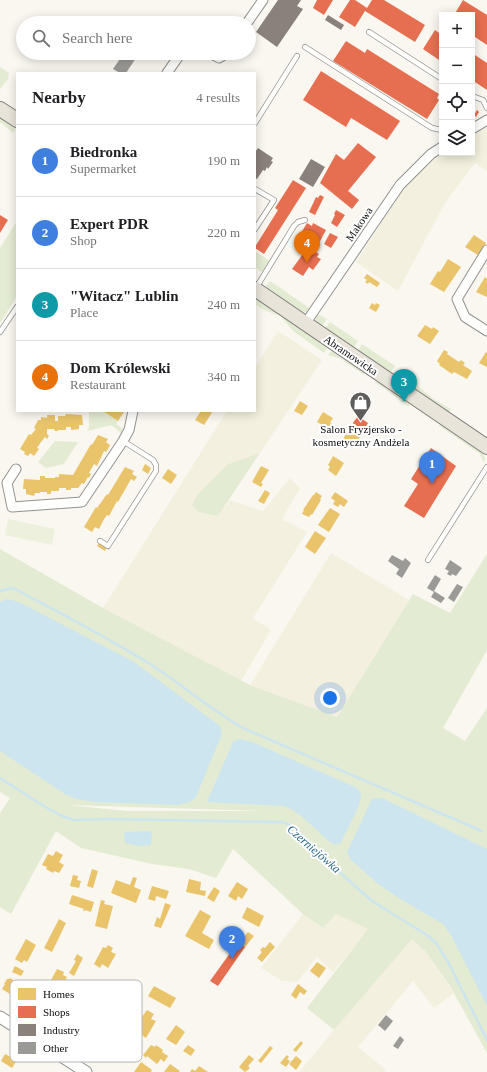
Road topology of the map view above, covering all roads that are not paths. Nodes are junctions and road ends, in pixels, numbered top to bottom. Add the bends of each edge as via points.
1 (263, 0) edge
2 (252, 16) edge
3 (369, 32) dead end
4 (305, 47) dead end
5 (297, 56) dead end
6 (176, 60) edge
7 (168, 72) edge
8 (439, 77) edge
9 (475, 97) edge
10 (0, 108) edge
11 (487, 108) edge
12 (16, 119) edge
13 (487, 120) edge
14 (256, 121) edge
15 (475, 127) edge
16 (439, 129) edge
17 (439, 149) edge
18 (256, 190) edge
19 (305, 220) dead end
20 (256, 227) edge
21 (487, 250) edge
22 (256, 287) edge
23 (256, 290) edge
24 (16, 308) edge
25 (305, 324) junction
26 (487, 331) edge
27 (0, 332) edge
28 (133, 412) edge
29 (123, 441) junction
30 (487, 447) edge
31 (487, 467) edge
32 (16, 469) dead end
33 (100, 541) dead end
34 (428, 560) dead end
35 (0, 1017) edge
36 (10, 1023) edge
37 (70, 1062) edge
38 (86, 1072) edge

1 - 2 street
3 - 8 lane
4 - 16 lane via 432,128
5 - 14 lane
6 - 7 street
9 - 11 lane via 483,100
10 - 12 main road
13 - 15 street
17 - 25 street, Makowa via 400,185
18 - 20 lane via 274,200
19 - 22 lane via 294,226
21 - 26 street via 457,298 465,317
23 - 25 main road, Abramowicka
24 - 27 lane
25 - 30 main road, Abramowicka
28 - 29 street via 129,430
29 - 32 street via 82,502 12,506 7,483
29 - 33 lane via 153,460 156,471 108,546
31 - 34 lane
35 - 36 street
37 - 38 street

